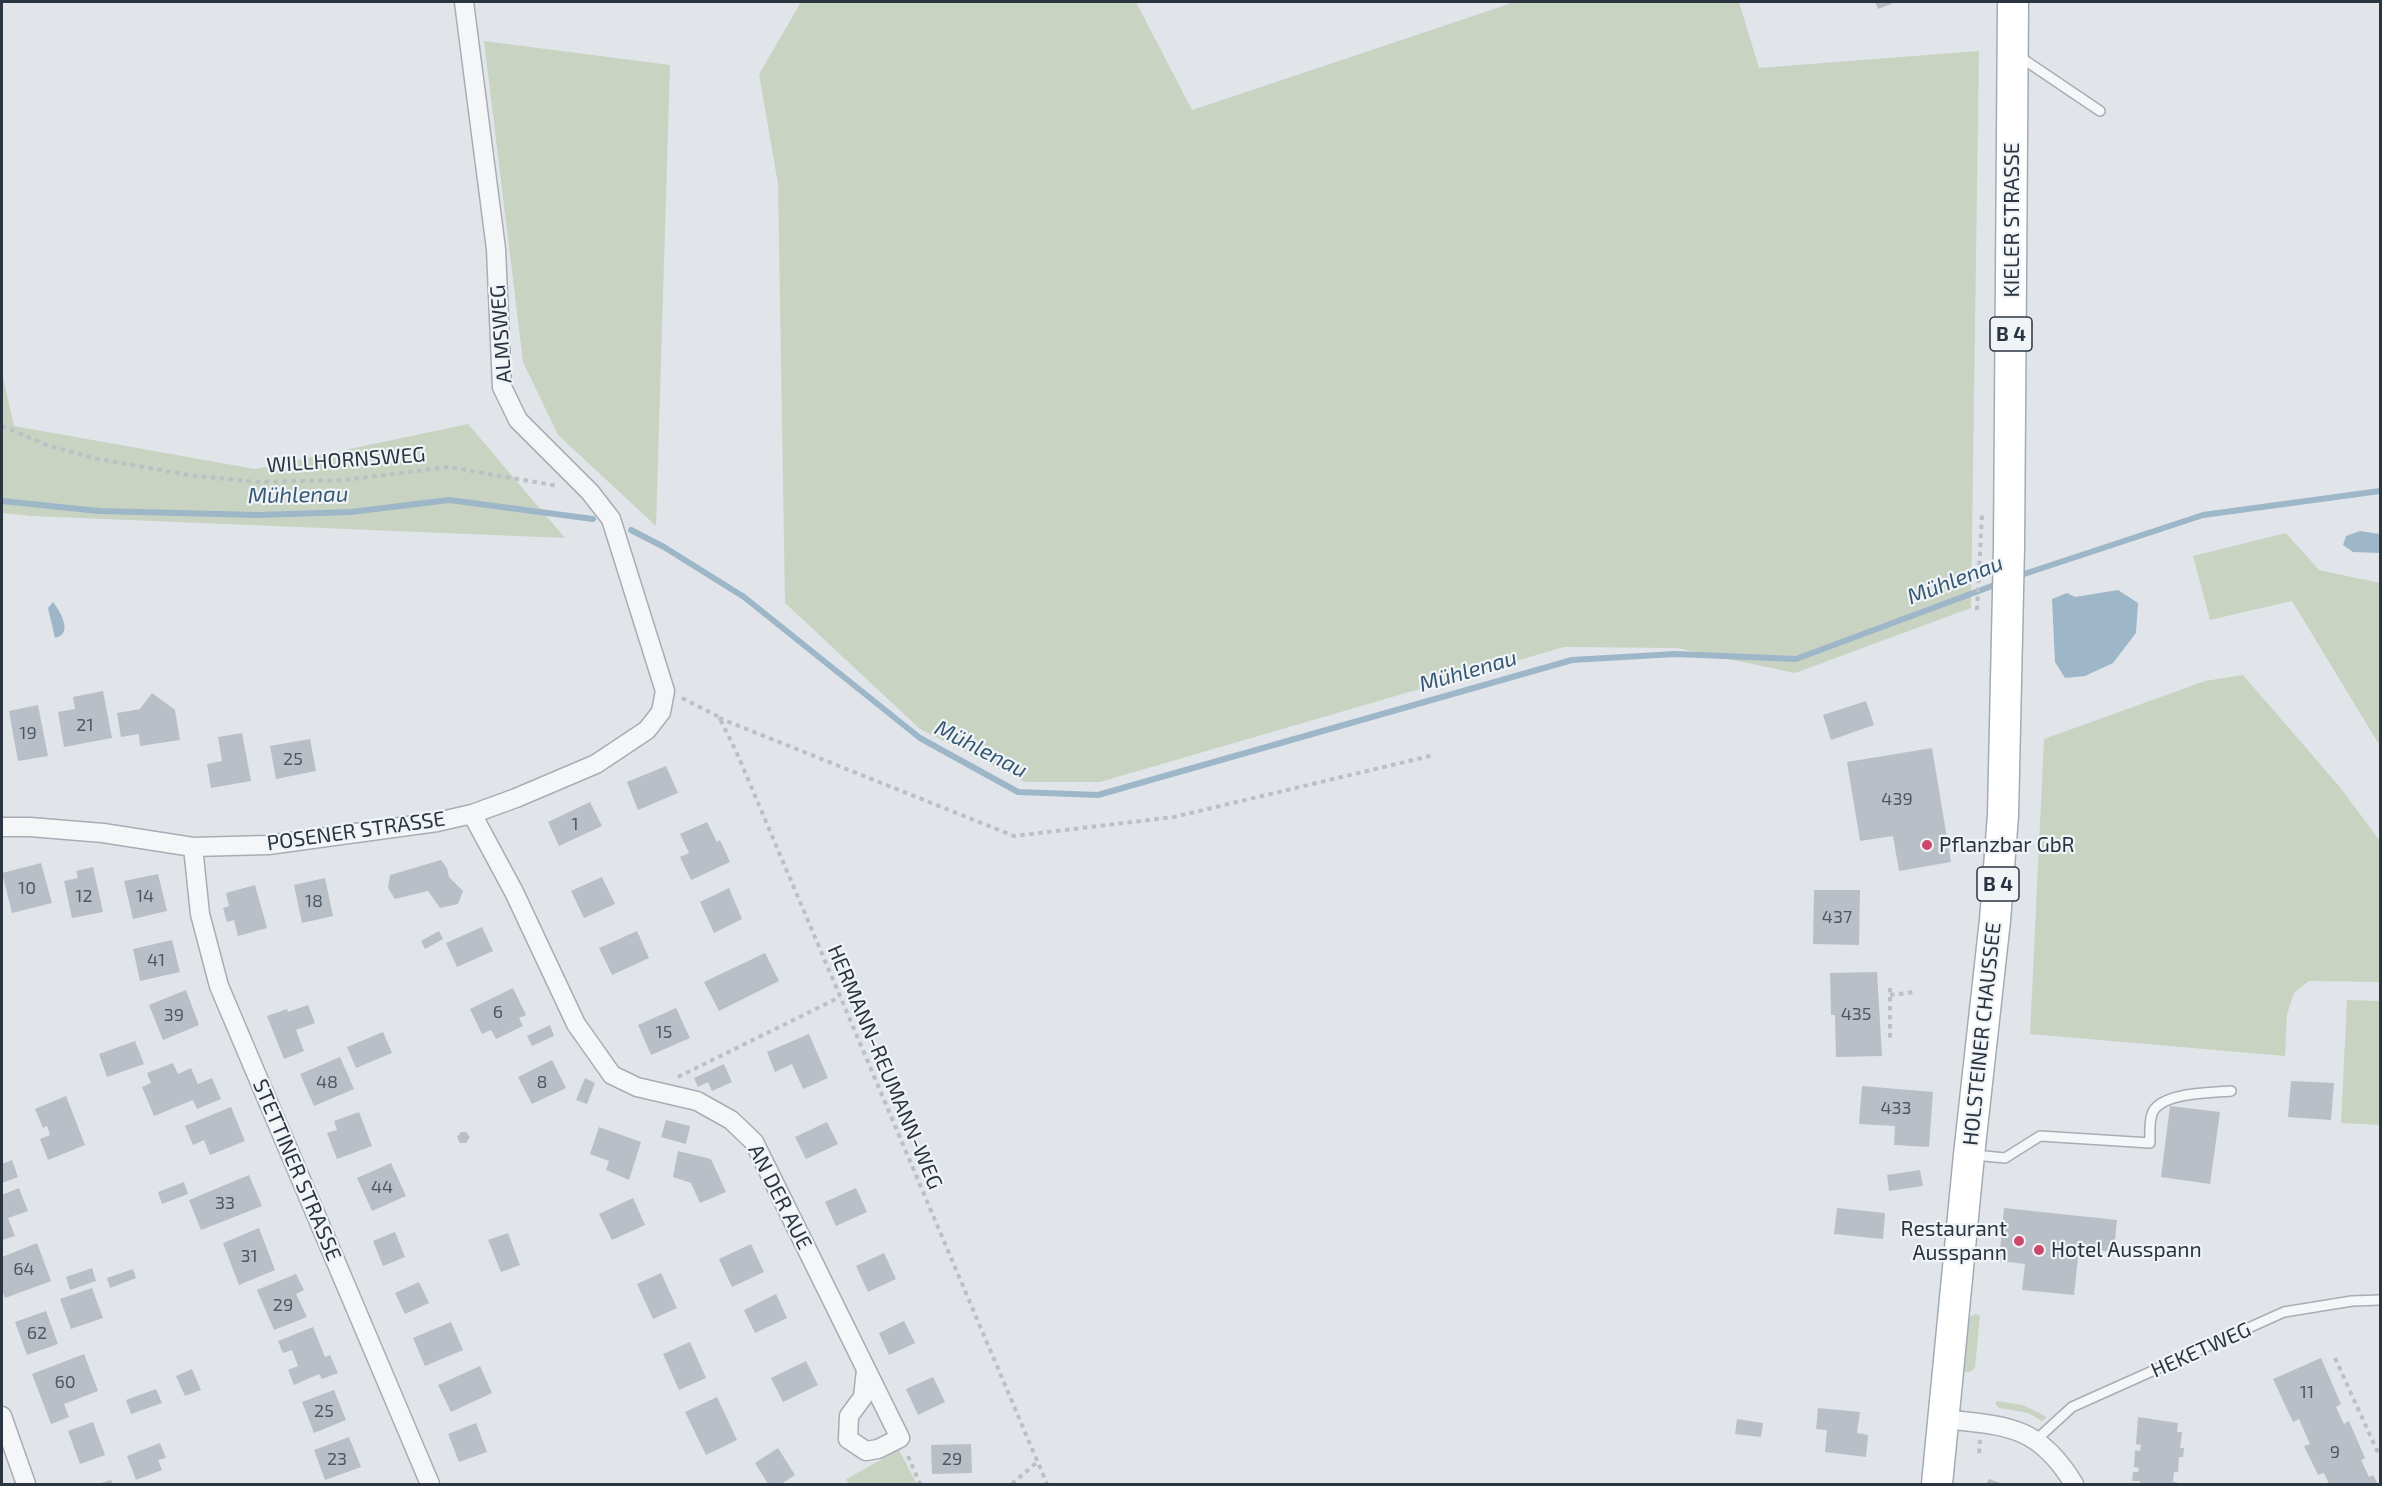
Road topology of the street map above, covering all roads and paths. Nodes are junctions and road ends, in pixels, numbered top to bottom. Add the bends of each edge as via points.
1 (464, 2) edge
2 (2013, 2) edge
3 (2013, 52) junction
4 (2100, 111) dead end
5 (2, 426) edge
6 (590, 492) junction
7 (2009, 547) joint
8 (1978, 569) dead end
9 (1977, 609) dead end
10 (665, 691) junction
11 (719, 717) junction
12 (1434, 755) dead end
13 (472, 814) junction
14 (2, 826) edge
15 (193, 847) junction
16 (1890, 988) dead end
17 (1915, 992) dead end
18 (1890, 995) junction
19 (840, 997) junction
20 (1890, 1042) dead end
21 (2231, 1090) dead end
22 (659, 1093) junction
23 (1969, 1155) junction
24 (2380, 1300) edge
25 (2335, 1358) dead end
26 (866, 1370) junction
27 (2, 1416) edge
28 (1943, 1419) junction
29 (900, 1438) junction
30 (2036, 1440) junction
31 (2380, 1457) edge
32 (1036, 1463) junction
33 (26, 1485) edge
34 (430, 1485) edge
35 (920, 1485) edge
36 (1012, 1485) edge
37 (1047, 1485) edge
38 (1937, 1485) edge
39 (2074, 1485) edge

1 - 6 street, ALMSWEG via 496,249 502,387 518,420
2 - 3 main road, KIELER STRASSE / B 4
3 - 4 lane
3 - 7 main road, KIELER STRASSE / B 4
5 - 6 path, WILLHORNSWEG via 93,458 188,475 257,482 345,480 448,467
6 - 10 street, ALMSWEG via 611,519
7 - 23 main road, HOLSTEINER CHAUSSEE / B 4 via 2003,814
8 - 9 path
10 - 11 path
10 - 13 street, POSENER STRASSE via 661,712 646,730 596,764
11 - 12 path via 1014,836 1174,817
11 - 19 path, HERMANN-REUMANN-WEG
13 - 15 street, POSENER STRASSE via 268,845
13 - 22 street, AN DER AUE via 514,892 576,1024 612,1075
14 - 15 street, POSENER STRASSE via 103,833
15 - 34 street, STETTINER STRASSE via 200,914 219,986
16 - 18 path
17 - 18 path
18 - 20 path
19 - 22 path via 677,1078
19 - 32 path, HERMANN-REUMANN-WEG
21 - 23 lane via 2171,1097 2159,1104 2152,1113 2150,1143 2040,1136 2005,1158
22 - 26 street, AN DER AUE via 697,1101 732,1120 754,1142
23 - 28 main road, HOLSTEINER CHAUSSEE / B 4
24 - 30 lane, HEKETWEG via 2284,1312 2072,1407
25 - 31 path
26 - 29 street, AN DER AUE
26 - 29 street via 863,1398 849,1416 849,1439 866,1451
27 - 33 street
28 - 30 street via 2003,1426
28 - 38 main road, HOLSTEINER CHAUSSEE / B 4
29 - 35 path
30 - 39 street via 2062,1464
32 - 36 path
32 - 37 path, HERMANN-REUMANN-WEG

